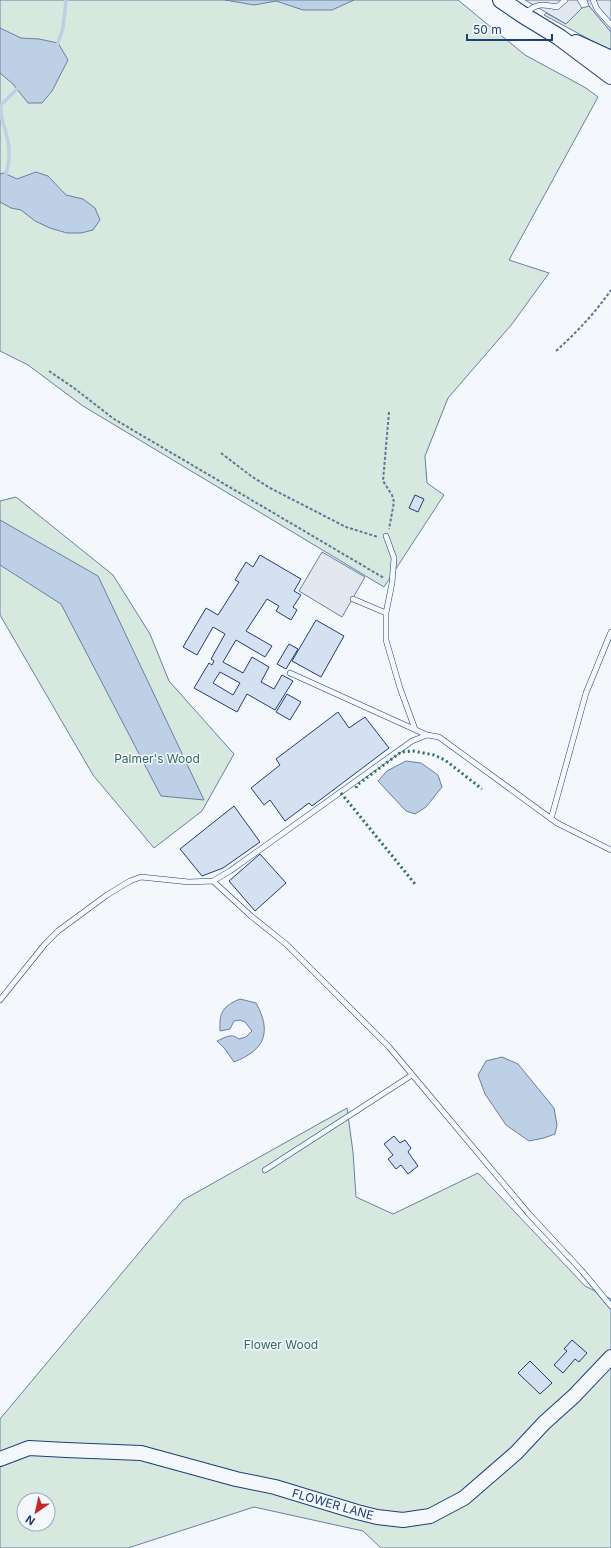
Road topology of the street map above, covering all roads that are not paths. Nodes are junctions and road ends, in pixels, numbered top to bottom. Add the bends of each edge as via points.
1 (501, 0) edge
2 (565, 0) edge
3 (593, 0) edge
4 (523, 15) junction
5 (611, 25) edge
6 (559, 37) junction
7 (611, 59) edge
8 (611, 76) edge
9 (386, 536) road end
10 (353, 599) dead end
11 (386, 613) junction
12 (611, 632) edge
13 (290, 673) dead end
14 (415, 729) junction
15 (427, 735) junction
16 (551, 820) junction
17 (611, 850) edge
18 (213, 881) junction
19 (0, 1000) edge
20 (412, 1075) junction
21 (265, 1170) dead end
22 (611, 1306) edge
23 (611, 1358) edge
24 (0, 1459) edge

1 - 4 main road
2 - 4 lane via 557,7 534,5
3 - 5 lane via 597,9
4 - 6 main road
6 - 7 main road via 584,45
6 - 8 main road
9 - 11 lane via 394,558
10 - 11 lane
11 - 14 lane via 386,640
12 - 16 lane via 586,693
13 - 14 lane
14 - 15 lane
15 - 16 lane via 439,737
15 - 18 lane via 412,741
16 - 17 lane
18 - 19 lane via 189,882 141,877 130,881 58,932 45,944
18 - 20 lane via 286,944 389,1047
20 - 21 lane
20 - 22 lane via 529,1214
23 - 24 street, FLOWER LANE via 510,1458 464,1498 430,1516 403,1520 370,1515 275,1487 141,1453 30,1448

